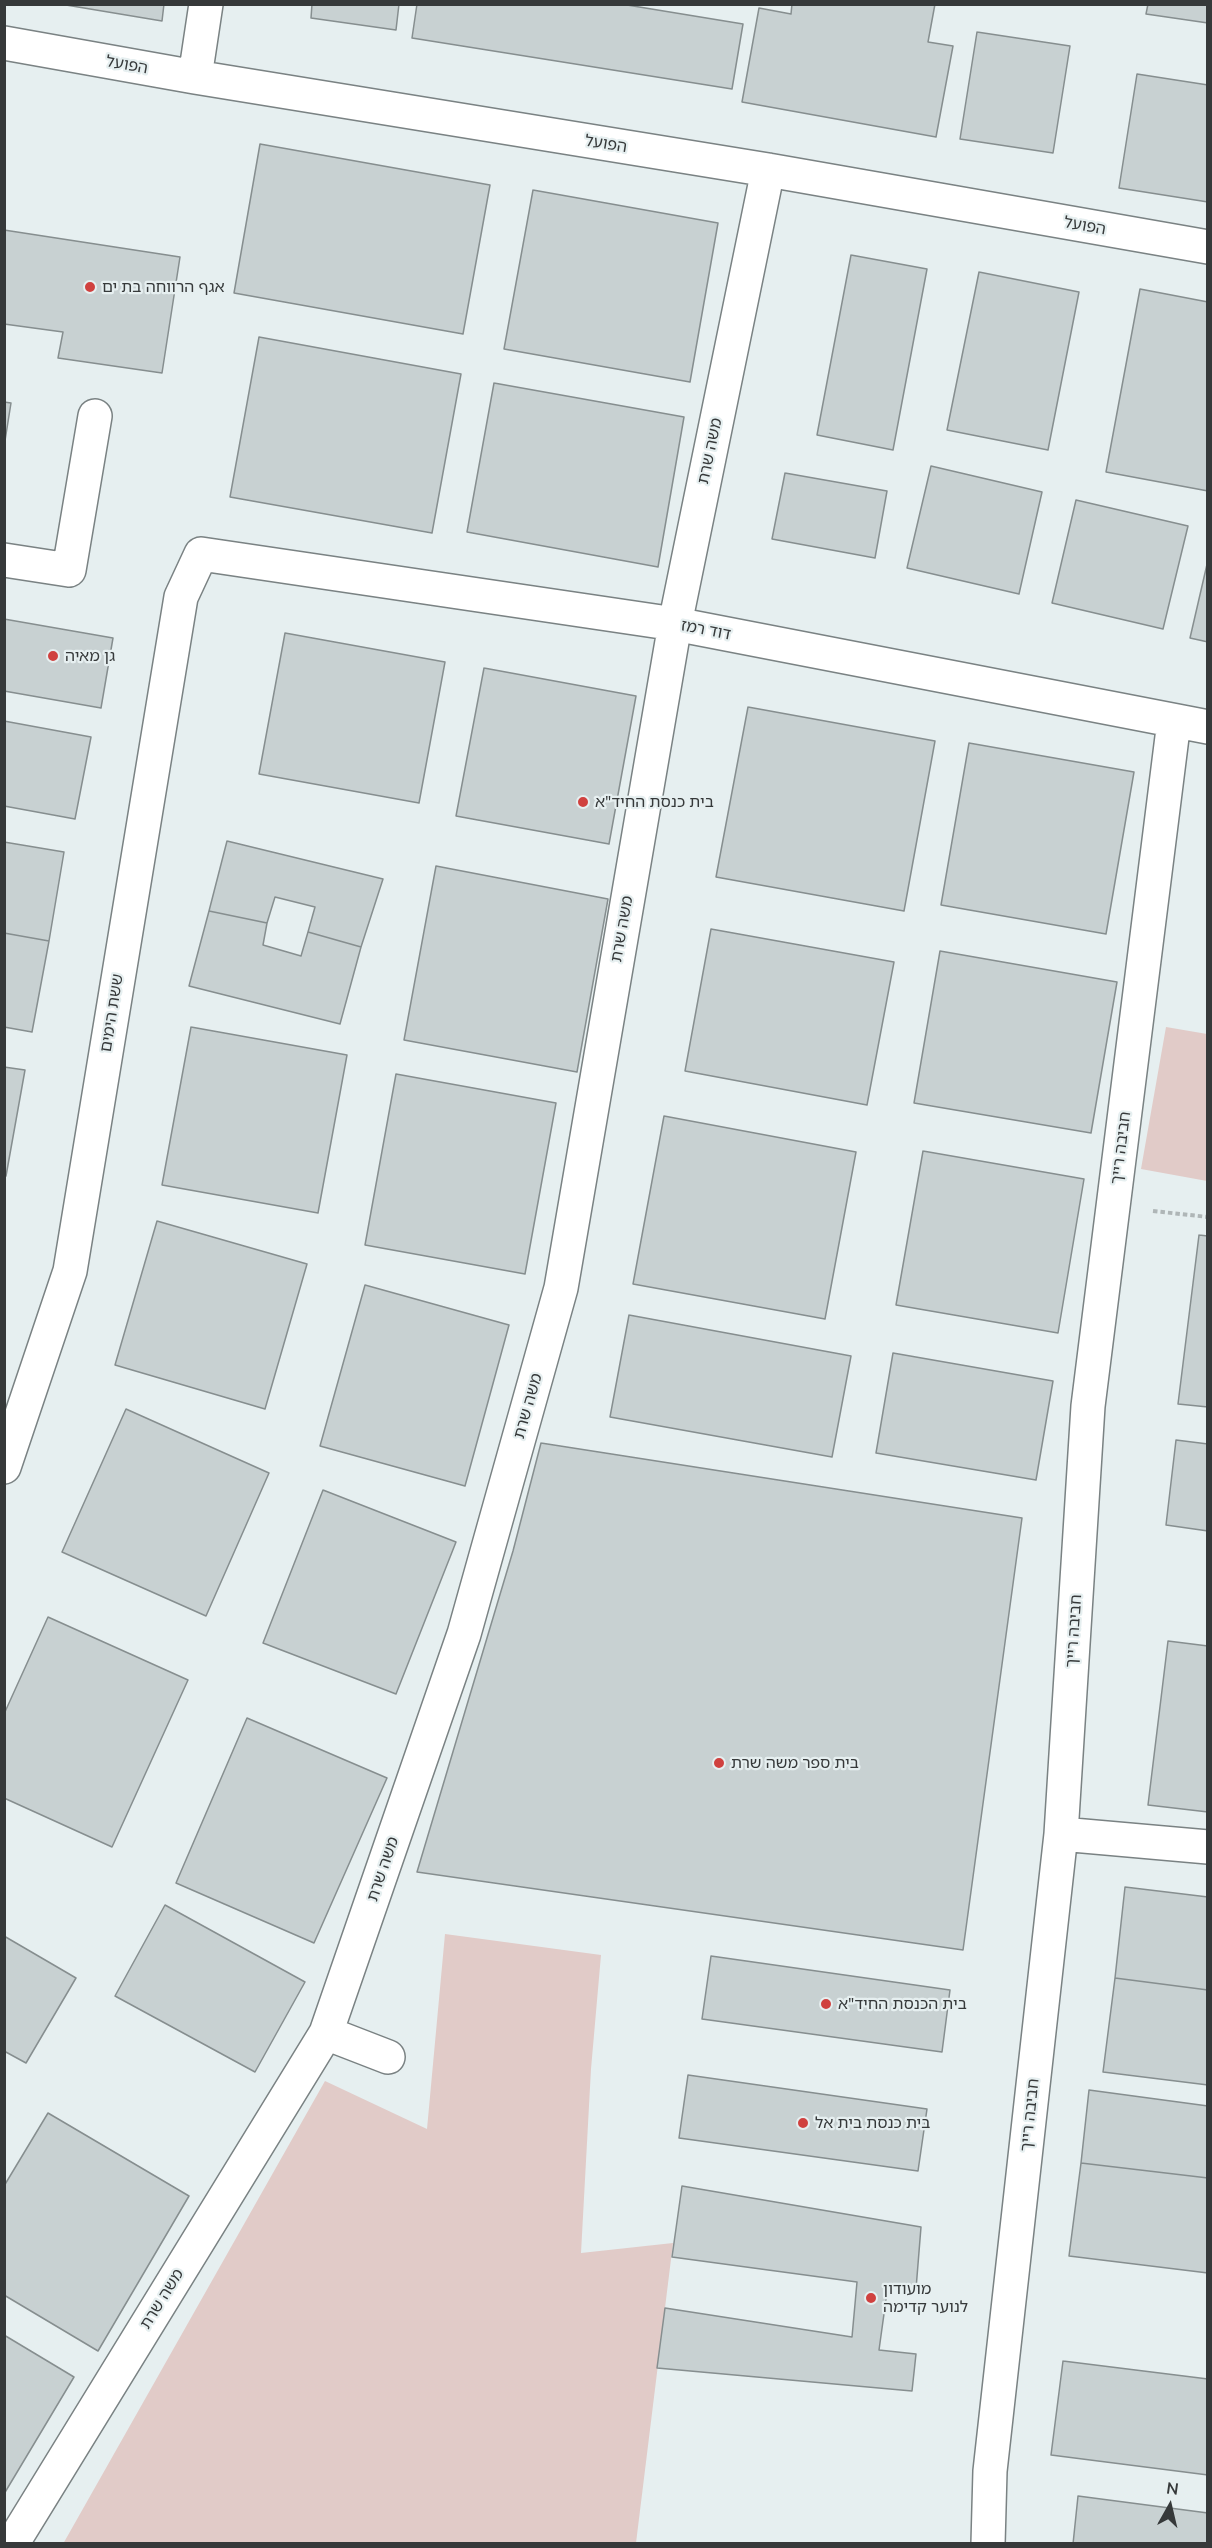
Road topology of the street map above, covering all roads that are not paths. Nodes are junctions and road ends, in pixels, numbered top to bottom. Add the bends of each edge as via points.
1 (206, 4) edge
2 (4, 43) edge
3 (195, 77) junction
4 (768, 170) junction
5 (1208, 247) edge
6 (94, 416) dead end
7 (201, 554) joint
8 (4, 560) edge
9 (675, 624) junction
10 (1174, 721) junction
11 (1208, 727) edge
12 (4, 1467) edge
13 (1061, 1834) junction
14 (1208, 1847) edge
15 (326, 2033) junction
16 (388, 2057) dead end
17 (12, 2544) edge
18 (988, 2544) edge

1 - 3 street
2 - 3 street, הפועל
3 - 4 street, הפועל
4 - 5 street, הפועל
4 - 9 street, משה שרת
6 - 8 street via 69,570
7 - 9 street, דוד רמז
7 - 12 street, ששת הימים via 181,597 70,1271
9 - 10 street, דוד רמז
9 - 15 street, משה שרת via 561,1288 464,1634
10 - 11 street, דוד רמז
10 - 13 street, חביבה רייך via 1089,1406
13 - 14 street
13 - 18 street, חביבה רייך via 990,2471
15 - 16 street
15 - 17 street, משה שרת

